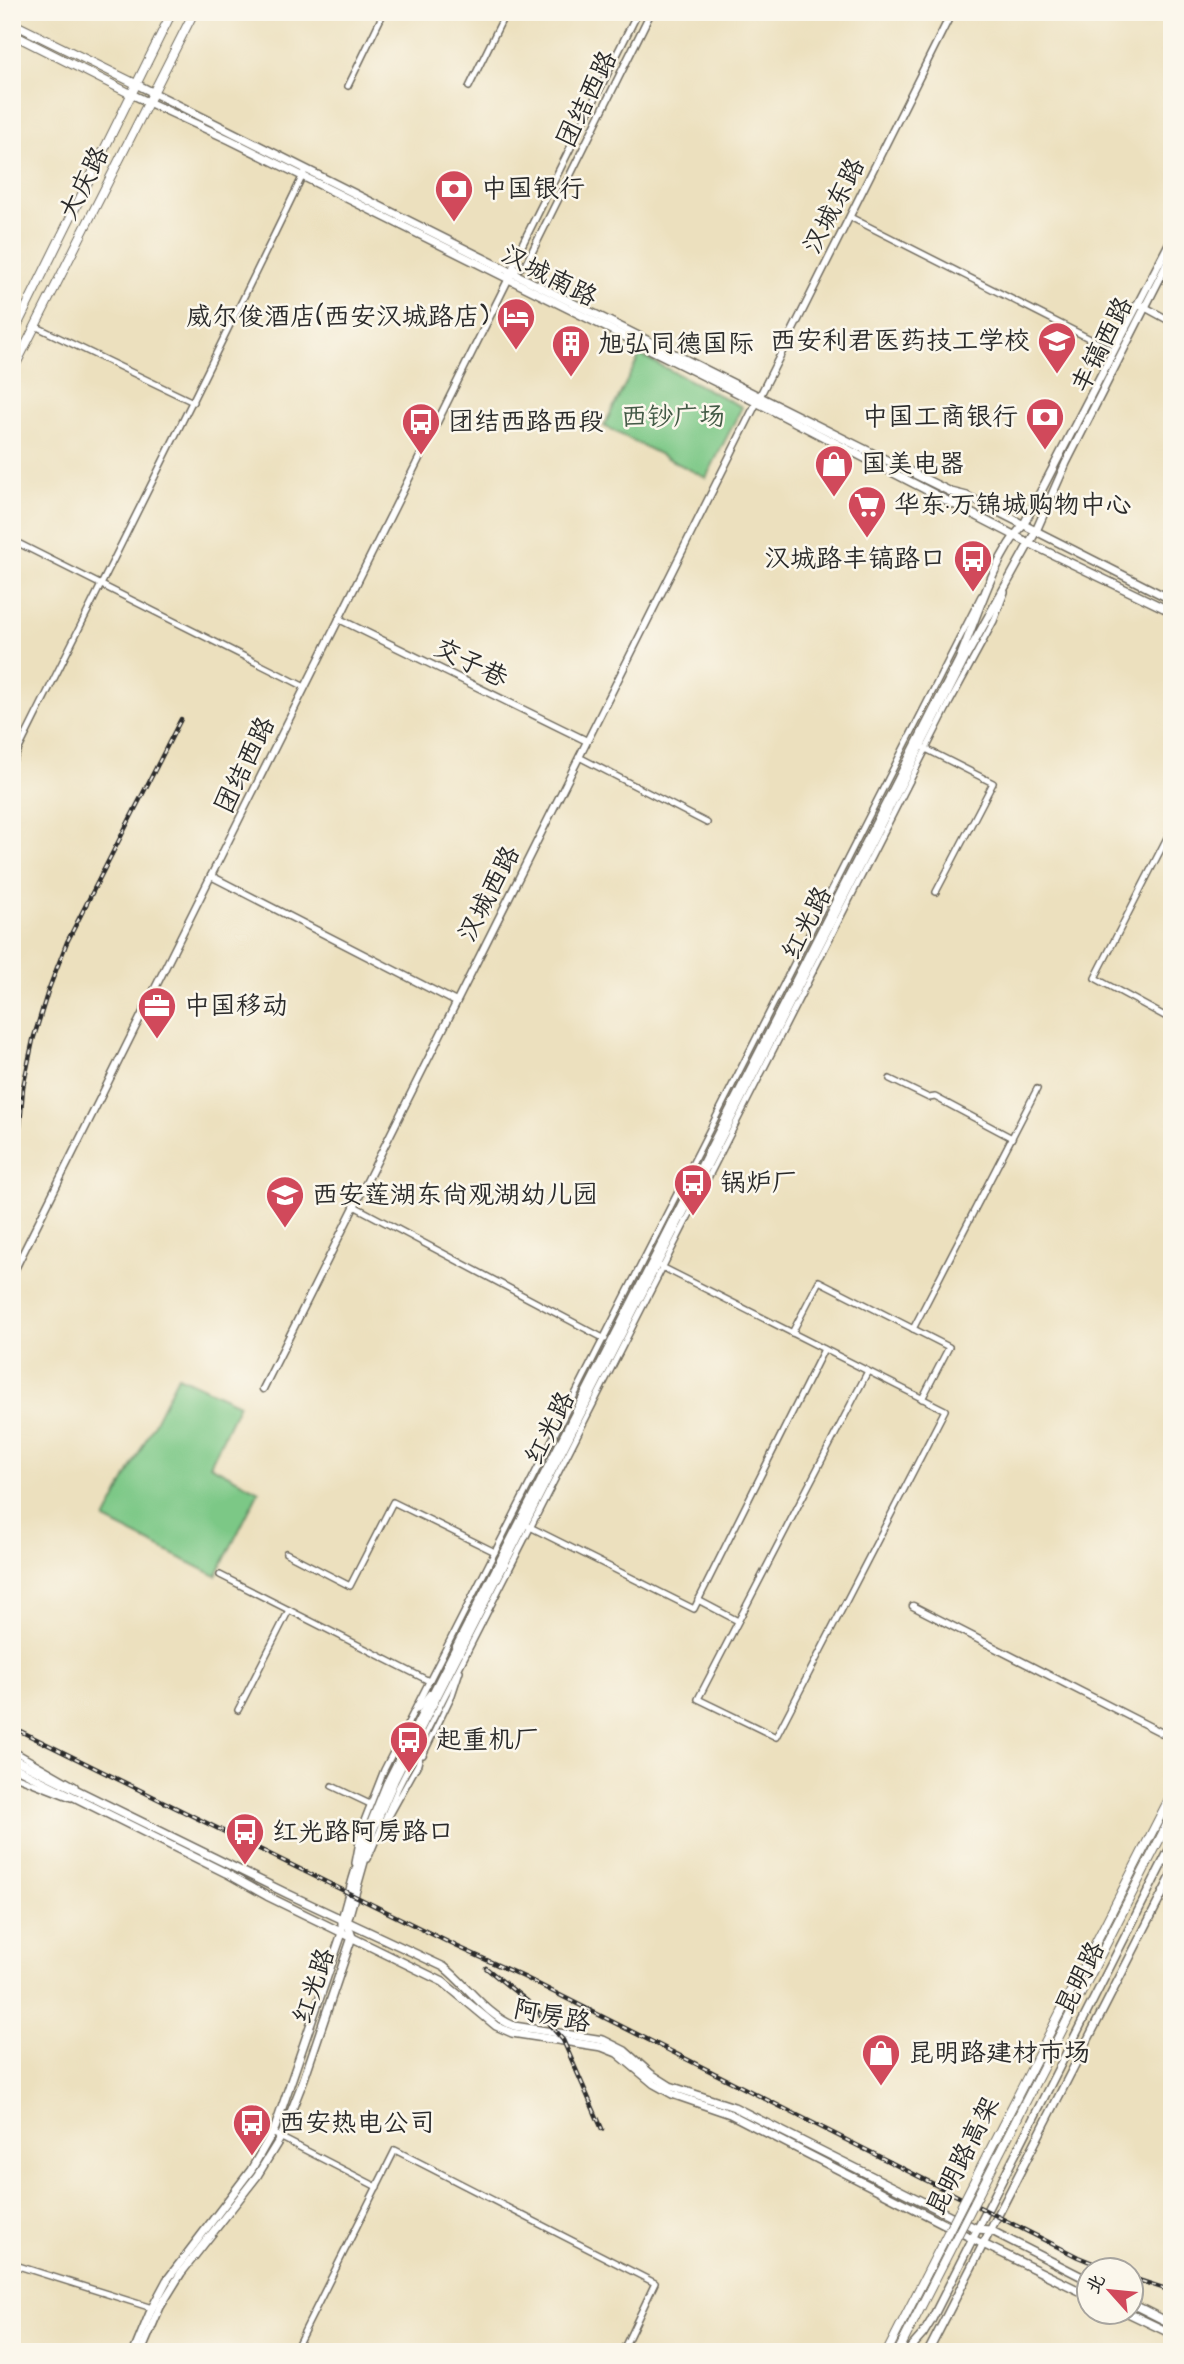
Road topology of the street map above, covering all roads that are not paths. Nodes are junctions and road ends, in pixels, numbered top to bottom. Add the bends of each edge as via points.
1 (172, 12) edge
2 (194, 12) edge
3 (384, 12) edge
4 (506, 12) edge
5 (638, 12) edge
6 (651, 12) edge
7 (952, 12) edge
8 (12, 23) edge
9 (12, 34) edge
10 (135, 84) junction
11 (348, 86) dead end
12 (469, 87) dead end
13 (131, 94) junction
14 (150, 97) junction
15 (303, 173) junction
16 (850, 217) junction
17 (1172, 238) edge
18 (1172, 254) edge
19 (511, 275) junction
20 (1142, 306) junction
21 (1172, 322) edge
22 (35, 326) junction
23 (12, 336) edge
24 (1114, 351) junction
25 (12, 372) edge
26 (758, 400) junction
27 (193, 402) junction
28 (750, 417) joint
29 (1024, 524) junction
30 (1036, 531) junction
31 (1014, 536) junction
32 (12, 540) edge
33 (1029, 543) junction
34 (992, 579) junction
35 (100, 584) junction
36 (1172, 600) edge
37 (1172, 612) edge
38 (339, 619) junction
39 (305, 687) junction
40 (587, 741) junction
41 (923, 748) junction
42 (579, 757) junction
43 (12, 763) edge
44 (707, 823) dead end
45 (1172, 828) edge
46 (211, 876) junction
47 (936, 892) dead end
48 (456, 1002) junction
49 (1172, 1020) edge
50 (890, 1079) dead end
51 (1037, 1089) dead end
52 (1012, 1138) junction
53 (354, 1206) junction
54 (660, 1266) junction
55 (12, 1275) edge
56 (913, 1329) junction
57 (792, 1333) junction
58 (605, 1339) junction
59 (824, 1349) junction
60 (868, 1371) junction
61 (263, 1389) dead end
62 (922, 1399) junction
63 (527, 1526) junction
64 (495, 1552) junction
65 (286, 1553) dead end
66 (220, 1576) dead end
67 (698, 1600) junction
68 (913, 1606) dead end
69 (289, 1610) junction
70 (738, 1621) junction
71 (464, 1657) junction
72 (447, 1675) junction
73 (429, 1681) junction
74 (438, 1682) junction
75 (239, 1710) dead end
76 (407, 1724) junction
77 (429, 1726) junction
78 (425, 1734) junction
79 (1172, 1738) edge
80 (12, 1750) edge
81 (12, 1758) edge
82 (418, 1764) junction
83 (12, 1766) edge
84 (35, 1773) junction
85 (12, 1775) edge
86 (332, 1786) dead end
87 (1172, 1793) edge
88 (91, 1801) junction
89 (370, 1804) junction
90 (1172, 1815) edge
91 (376, 1841) junction
92 (1172, 1844) edge
93 (1172, 1875) edge
94 (355, 1880) junction
95 (344, 1921) junction
96 (342, 1933) junction
97 (352, 1937) junction
98 (272, 2133) junction
99 (281, 2137) junction
100 (377, 2187) junction
101 (977, 2229) junction
102 (990, 2230) junction
103 (972, 2238) junction
104 (983, 2244) junction
105 (1041, 2256) junction
106 (12, 2264) edge
107 (1034, 2269) junction
108 (1076, 2274) edge
109 (1076, 2289) edge
110 (152, 2308) junction
111 (1146, 2311) edge
112 (1146, 2322) edge
113 (1172, 2324) edge
114 (1172, 2334) edge
115 (134, 2352) edge
116 (141, 2352) edge
117 (294, 2352) edge
118 (622, 2352) edge
119 (887, 2352) edge
120 (898, 2352) edge
121 (907, 2352) edge
122 (928, 2352) edge

1 - 10 main road, 大庆路
2 - 14 main road, 大庆路
3 - 11 street
4 - 12 street
5 - 19 street, 团结西路
6 - 19 street, 团结西路 via 526,264
7 - 16 street, 汉城东路
8 - 10 main road
9 - 13 main road
10 - 13 main road, 大庆路
10 - 14 main road, 汉城南路
13 - 14 main road, 汉城南路
13 - 23 main road, 大庆路
14 - 15 main road, 汉城南路
14 - 22 main road, 大庆路
15 - 19 main road, 汉城南路
15 - 27 street
16 - 24 street
16 - 26 street, 汉城东路
17 - 20 main road, 丰镐西路
18 - 20 main road, 丰镐西路
19 - 26 main road, 汉城南路
19 - 38 street, 团结西路
20 - 21 street
20 - 24 main road, 丰镐西路
20 - 30 main road, 丰镐西路
22 - 25 main road, 大庆路
22 - 27 street
24 - 29 main road, 丰镐西路
26 - 28 street, 汉城东路
26 - 29 main road, 汉城南路
26 - 31 main road, 汉城南路
27 - 35 street
28 - 40 street, 汉城西路
29 - 30 main road, 汉城南路
29 - 31 main road, 红光路
30 - 33 main road, 红光路
30 - 36 main road, 汉城南路
31 - 33 main road, 汉城南路
31 - 34 main road, 红光路
32 - 35 street
33 - 37 main road, 汉城南路
33 - 41 main road, 红光路
34 - 58 street
34 - 74 main road, 红光路 via 959,660
35 - 39 street
35 - 43 street
38 - 39 street, 团结西路
38 - 40 street, 交子巷
39 - 46 street, 团结西路
40 - 42 street, 汉城西路
41 - 47 street via 993,783
41 - 54 main road, 红光路
42 - 44 street
42 - 48 street, 汉城西路
45 - 49 street via 1095,978
46 - 48 street
46 - 55 street, 团结西路
48 - 53 street, 汉城西路
50 - 52 street
51 - 52 street
52 - 56 street
53 - 58 street
53 - 61 street, 汉城西路
54 - 57 street
54 - 63 main road, 红光路
56 - 57 street via 819,1281
56 - 62 street via 949,1347
57 - 59 street
58 - 64 street
59 - 60 street
59 - 67 street
60 - 62 street
60 - 70 street
62 - 70 street via 945,1410 776,1737 698,1699
63 - 67 street via 694,1609
63 - 71 street
63 - 72 main road, 红光路
64 - 65 street via 393,1502 350,1586
64 - 73 street
66 - 69 street
67 - 70 street
68 - 79 street
69 - 73 street
69 - 75 street
71 - 77 street
71 - 82 street via 452,1695
72 - 77 street
72 - 94 main road, 红光路 via 384,1803
73 - 76 street
74 - 76 street
74 - 94 main road, 红光路 via 378,1804
76 - 89 street
77 - 78 street
78 - 82 street
78 - 91 street
80 - 88 street via 54,1772
81 - 84 main road, 阿房路
82 - 91 street
83 - 84 main road, 阿房路
84 - 88 main road, 阿房路
85 - 88 street via 50,1792
86 - 89 street
87 - 119 main road, 昆明路高架, bridge
88 - 95 main road, 阿房路
88 - 96 main road, 阿房路
89 - 94 street via 362,1826
90 - 120 main road, 昆明路高架, bridge
91 - 94 street
92 - 101 main road, 昆明路
93 - 102 main road, 昆明路
94 - 95 main road, 红光路
95 - 96 main road, 红光路
95 - 97 main road, 红光路
95 - 101 main road, 阿房路 via 444,1968 503,2021 610,2043 670,2086 734,2107
96 - 97 main road, 阿房路
96 - 98 main road, 红光路
97 - 99 main road, 红光路
97 - 103 main road, 阿房路 via 443,1982 496,2026 617,2053 672,2094 730,2113
98 - 99 street
98 - 110 main road, 红光路 via 251,2170 176,2267
99 - 100 street
99 - 116 main road, 红光路 via 257,2176 181,2273
100 - 117 street
100 - 118 street via 395,2150 655,2283
101 - 102 main road, 阿房路
101 - 103 main road, 昆明路
102 - 104 main road, 昆明路
102 - 105 main road, 阿房路
103 - 104 main road, 阿房路
103 - 121 main road, 昆明路 via 931,2321
104 - 107 main road, 阿房路
104 - 122 main road, 昆明路
105 - 107 main road
105 - 108 main road, 阿房路
106 - 110 street
107 - 109 main road, 阿房路
110 - 115 main road, 红光路
111 - 113 main road
112 - 114 main road

